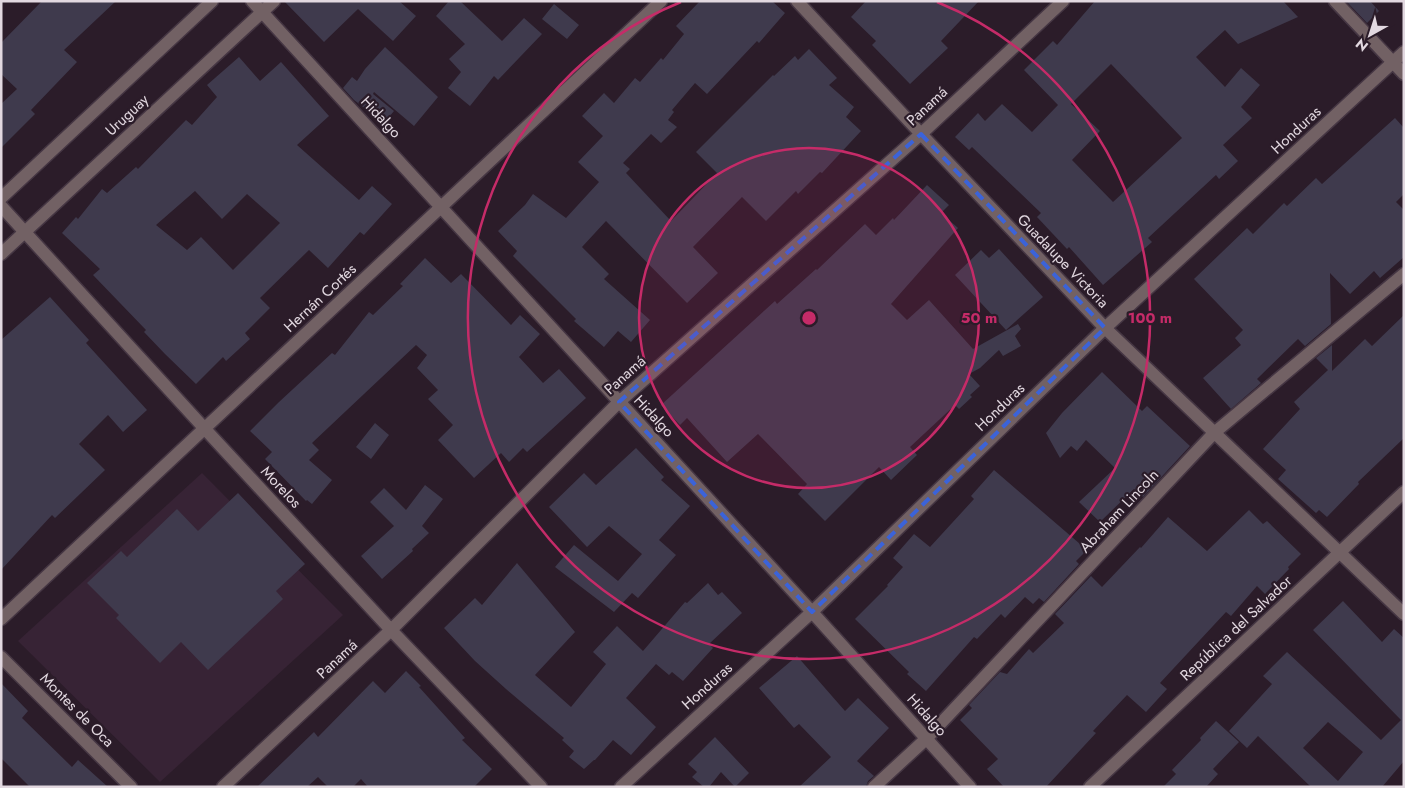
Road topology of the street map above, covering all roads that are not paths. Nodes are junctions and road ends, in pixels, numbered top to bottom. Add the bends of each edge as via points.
1 (212, 1) edge
2 (252, 1) edge
3 (274, 1) edge
4 (661, 1) edge
5 (797, 1) edge
6 (1063, 1) edge
7 (1335, 1) edge
8 (262, 12) junction
9 (1404, 52) edge
10 (1393, 62) junction
11 (1404, 74) edge
12 (921, 134) junction
13 (1, 198) edge
14 (1, 206) edge
15 (442, 207) junction
16 (25, 231) junction
17 (1, 254) edge
18 (1404, 274) edge
19 (1105, 328) junction
20 (620, 402) junction
21 (205, 429) junction
22 (1214, 433) junction
23 (1404, 492) edge
24 (1339, 553) junction
25 (812, 612) junction
26 (1404, 614) edge
27 (1, 619) edge
28 (391, 630) junction
29 (1, 656) edge
30 (926, 739) junction
31 (131, 787) edge
32 (223, 787) edge
33 (541, 787) edge
34 (621, 787) edge
35 (874, 787) edge
36 (970, 787) edge
37 (1090, 787) edge

1 - 13 street, Uruguay
2 - 8 street, Hidalgo
3 - 8 street, Uruguay
4 - 15 street, Hernán Cortés
5 - 12 street, Guadalupe Victoria
6 - 12 street, Panamá
7 - 10 street
8 - 15 street, Hidalgo
8 - 16 street, Uruguay
9 - 10 street, Honduras
10 - 11 street
10 - 19 street, Honduras
12 - 19 street, Guadalupe Victoria
12 - 20 street, Panamá
14 - 16 street, Morelos
15 - 20 street, Hidalgo
15 - 21 street, Hernán Cortés
16 - 17 street, Uruguay
16 - 21 street, Morelos
18 - 22 street, Abraham Lincoln
19 - 22 street, Guadalupe Victoria
19 - 25 street, Honduras
20 - 25 street, Hidalgo
20 - 28 street, Panamá
21 - 27 street, Hernán Cortés
21 - 28 street, Morelos
22 - 24 street, Guadalupe Victoria
22 - 30 street, Abraham Lincoln
23 - 24 street, República del Salvador
24 - 26 street, Guadalupe Victoria
24 - 37 street, República del Salvador
25 - 30 street, Hidalgo
25 - 34 street, Honduras
28 - 32 street, Panamá
28 - 33 street, Morelos
29 - 31 street, Montes de Oca
30 - 35 street, Abraham Lincoln
30 - 36 street, Hidalgo

